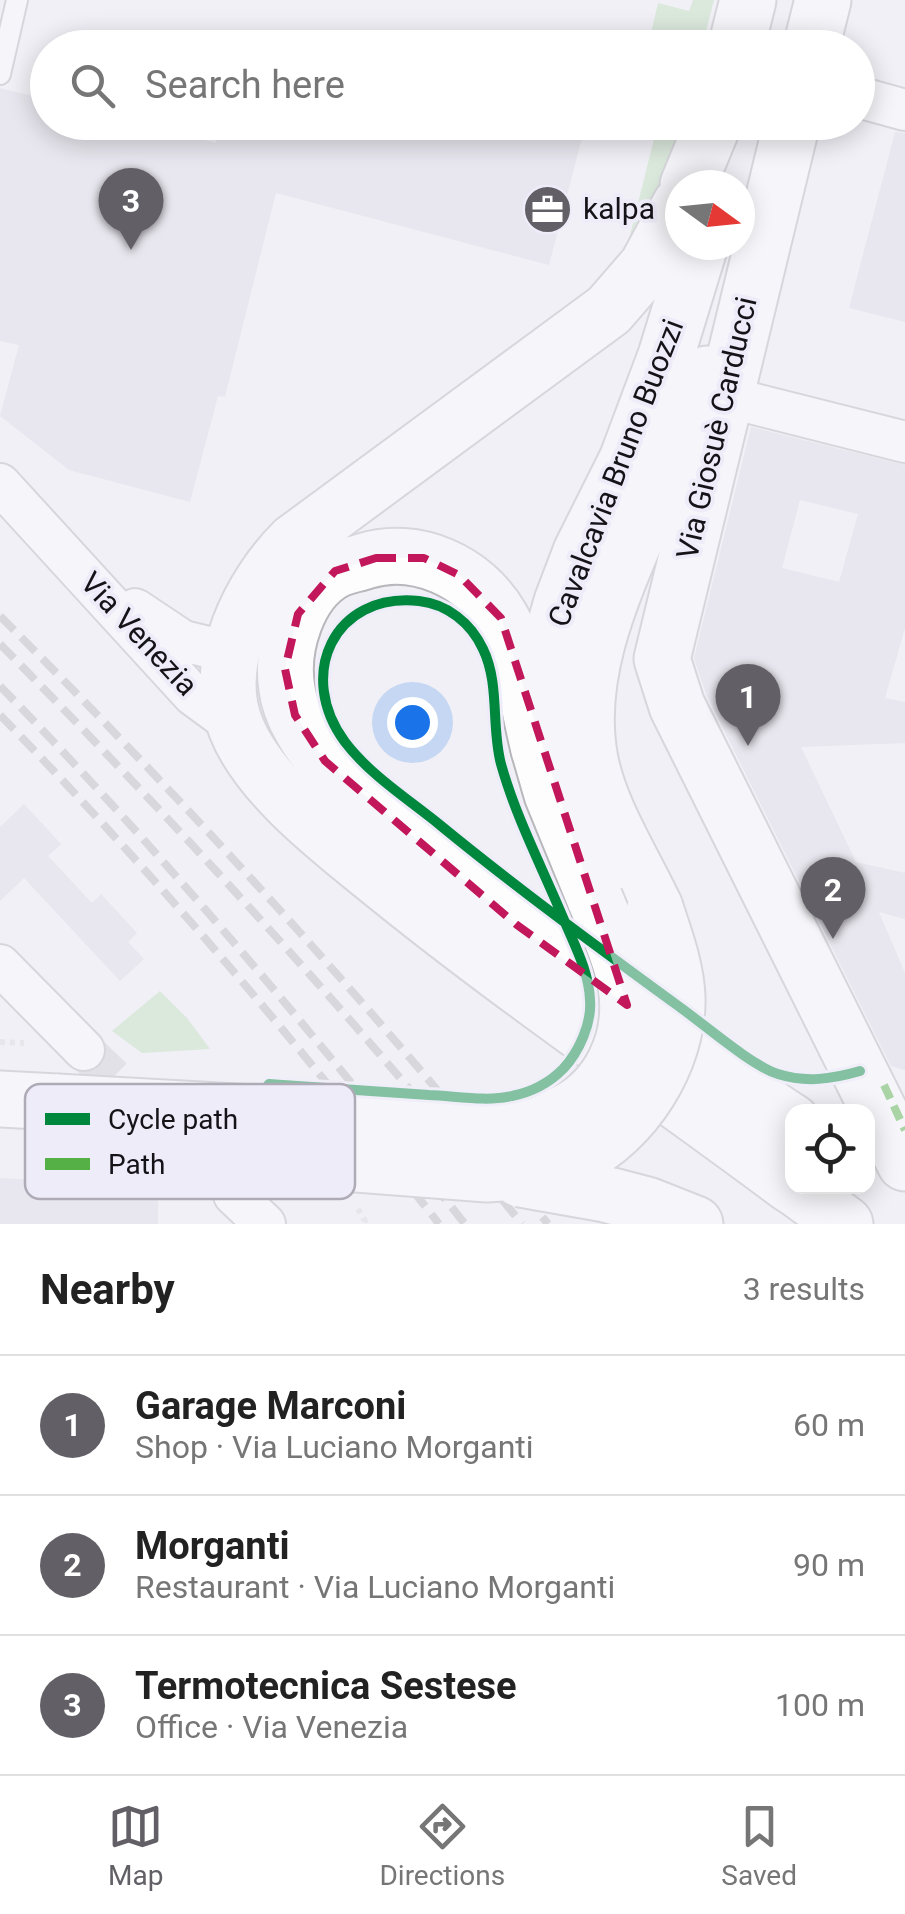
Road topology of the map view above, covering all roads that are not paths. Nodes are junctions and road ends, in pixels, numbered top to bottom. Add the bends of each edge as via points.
1 (17, 0) edge
2 (748, 0) edge
3 (823, 0) edge
4 (740, 30) edge
5 (816, 30) edge
6 (0, 74) edge
7 (875, 101) edge
8 (905, 110) edge
9 (709, 140) edge
10 (717, 140) edge
11 (787, 140) edge
12 (695, 170) edge
13 (716, 170) edge
14 (665, 233) edge
15 (695, 260) edge
16 (743, 316) junction
17 (727, 397) junction
18 (905, 442) edge
19 (0, 484) edge
20 (48, 536) junction
21 (233, 653) junction
22 (235, 726) junction
23 (538, 749) junction
24 (0, 966) edge
25 (84, 1050) tunnel mouth
26 (0, 1099) edge
27 (25, 1109) edge
28 (785, 1117) edge
29 (355, 1125) edge
30 (25, 1130) edge
31 (0, 1137) edge
32 (355, 1158) edge
33 (892, 1164) edge
34 (487, 1174) junction
35 (785, 1180) edge
36 (803, 1194) edge
37 (238, 1199) edge
38 (841, 1223) edge
39 (266, 1224) edge
40 (695, 1224) edge

1 - 6 lane
2 - 4 main road
3 - 5 main road
7 - 8 street
9 - 12 main road
10 - 13 main road
11 - 16 main road, Via Giosuè Carducci
14 - 21 main road via 609,310 294,542 245,611
15 - 23 main road, Cavalcavia Bruno Buozzi via 627,460 562,602 541,696
16 - 17 main road, Via Giosuè Carducci
16 - 34 main road, Cavalcavia Bruno Buozzi, bridge via 694,395 618,580 595,648 586,724 598,788 655,908 674,976 677,1010 660,1071 615,1134 575,1159
17 - 18 street
17 - 33 main road, Via Giosuè Carducci via 664,642 665,676
19 - 20 street, Via Venezia
20 - 21 street, Via Venezia via 183,642
20 - 22 street, Via Venezia via 193,695
21 - 22 main road
22 - 35 main road via 304,819 497,973
23 - 28 main road via 501,618 460,575 402,555 335,570 312,590 298,614 285,669 295,716 325,761 517,925
23 - 29 main road, Cavalcavia Bruno Buozzi, bridge via 627,992 622,1049 593,1092 569,1111 509,1127
24 - 25 street
26 - 27 main road
30 - 31 main road
32 - 34 main road, Cavalcavia Bruno Buozzi, bridge
34 - 40 main road, bridge via 605,1194
36 - 38 main road
37 - 39 street

